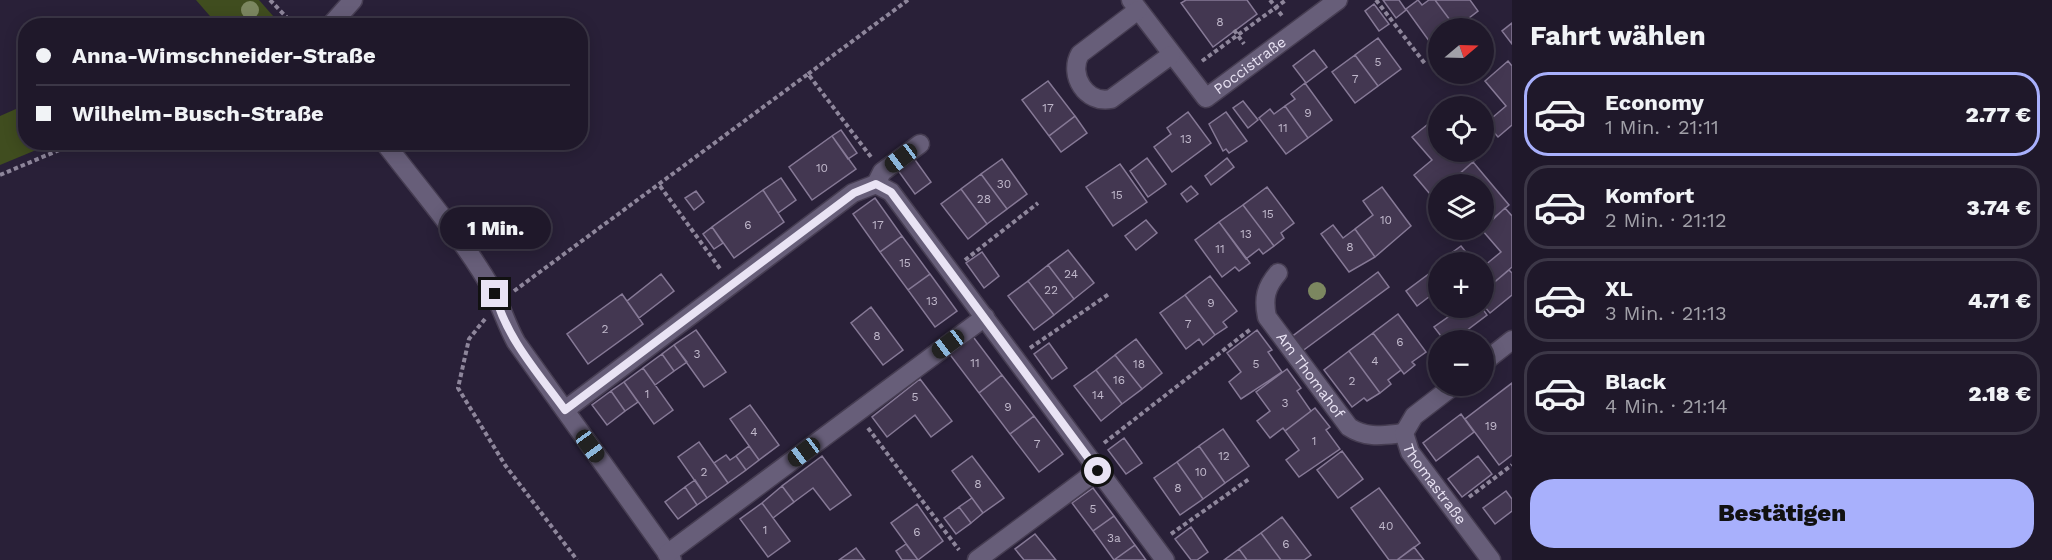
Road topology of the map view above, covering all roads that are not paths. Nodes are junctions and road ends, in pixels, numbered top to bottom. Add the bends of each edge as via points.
1 (353, 0) edge
2 (1338, 0) edge
3 (1134, 5) edge
4 (337, 18) edge
5 (1172, 55) junction
6 (920, 144) dead end
7 (390, 150) edge
8 (879, 178) junction
9 (1278, 273) dead end
10 (984, 317) junction
11 (1512, 340) edge
12 (1494, 354) edge
13 (1440, 396) edge
14 (565, 410) junction
15 (1404, 433) junction
16 (1093, 463) junction
17 (1160, 553) edge
18 (669, 557) edge
19 (977, 560) edge
20 (1491, 560) edge

1 - 4 street
2 - 5 street, Poccistraße via 1206,98
3 - 5 street, Poccistraße
3 - 5 street, Poccistraße via 1080,54 1075,74 1081,85 1092,97 1111,99
6 - 8 street
7 - 14 street via 476,264 516,342
8 - 10 street
8 - 14 street
9 - 15 street, Am Thomahof via 1267,286 1267,317 1349,427 1372,436
10 - 16 street
10 - 18 street
11 - 12 street
13 - 15 street, Thomastraße via 1413,416
14 - 18 street
15 - 20 street, Thomastraße via 1410,452
16 - 17 street
16 - 19 street

